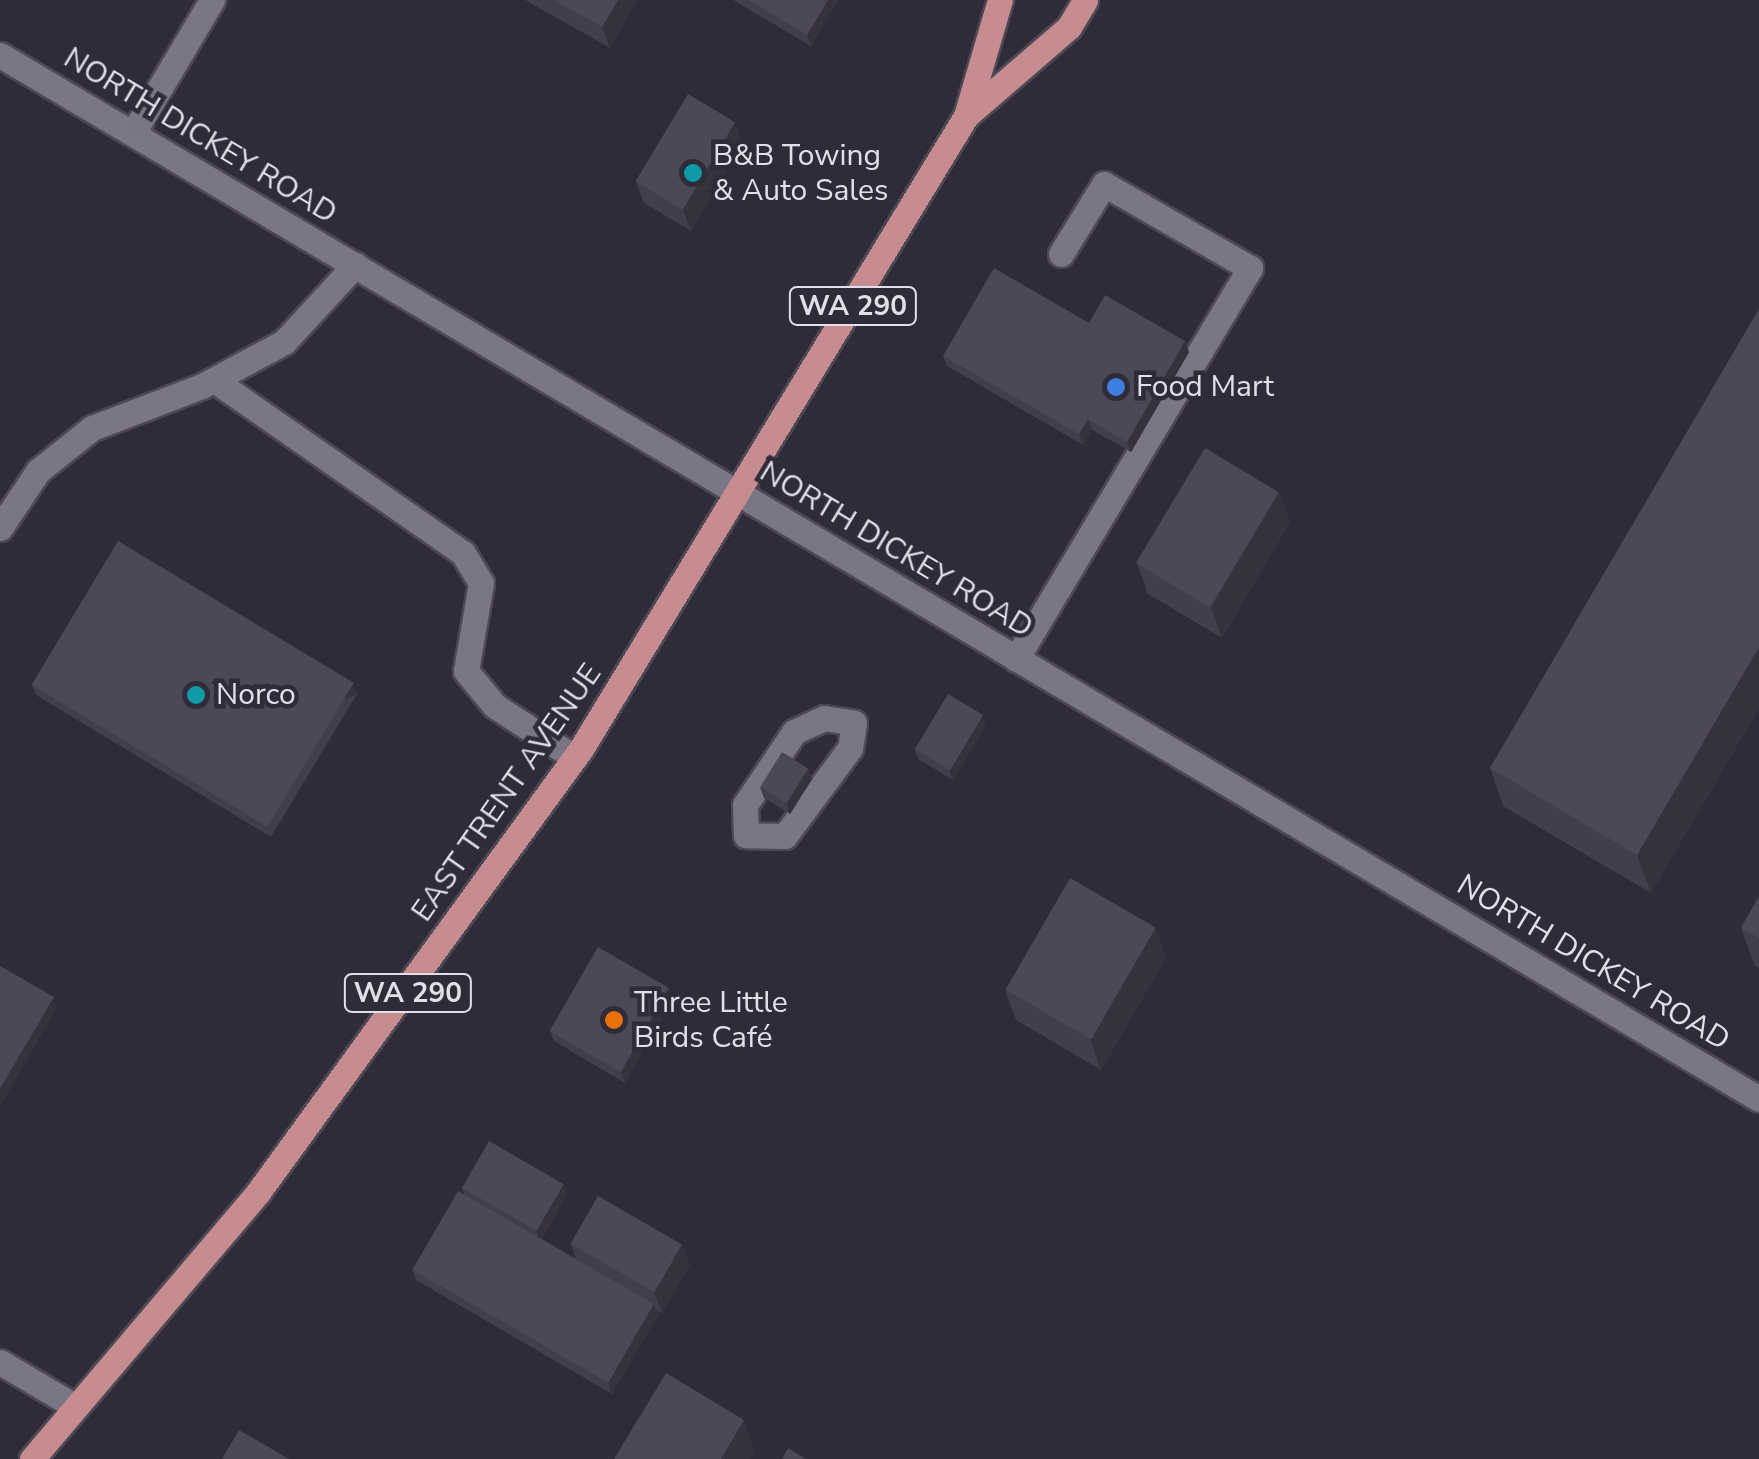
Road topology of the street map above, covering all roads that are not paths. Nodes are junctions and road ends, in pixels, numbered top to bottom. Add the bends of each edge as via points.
1 (212, 0) edge
2 (1000, 0) edge
3 (1085, 0) edge
4 (0, 55) edge
5 (966, 116) junction
6 (133, 133) junction
7 (1061, 254) dead end
8 (354, 266) junction
9 (214, 380) junction
10 (740, 496) junction
11 (0, 528) edge
12 (1016, 659) junction
13 (854, 724) joint
14 (576, 758) junction
15 (1759, 1099) edge
16 (0, 1362) edge
17 (76, 1407) junction
18 (32, 1459) edge

1 - 6 street
2 - 5 main road, EAST TRENT AVENUE / WA 290
3 - 5 main road, EAST TRENT AVENUE / WA 290 via 1068,28
4 - 6 street, NORTH DICKEY ROAD
5 - 10 main road, EAST TRENT AVENUE / WA 290
6 - 8 street, NORTH DICKEY ROAD
7 - 12 street via 1104,184 1250,268
8 - 9 street via 284,342
8 - 10 street, NORTH DICKEY ROAD
9 - 11 street via 92,428 38,471
9 - 14 street via 463,553 481,583 466,671 495,706
10 - 12 street, NORTH DICKEY ROAD
10 - 14 main road, EAST TRENT AVENUE / WA 290
12 - 15 street, NORTH DICKEY ROAD
13 - 13 street via 850,748 785,836 746,835 745,805 794,732 824,718
14 - 17 main road, EAST TRENT AVENUE / WA 290 via 270,1176
16 - 17 street
17 - 18 main road, EAST TRENT AVENUE / WA 290

